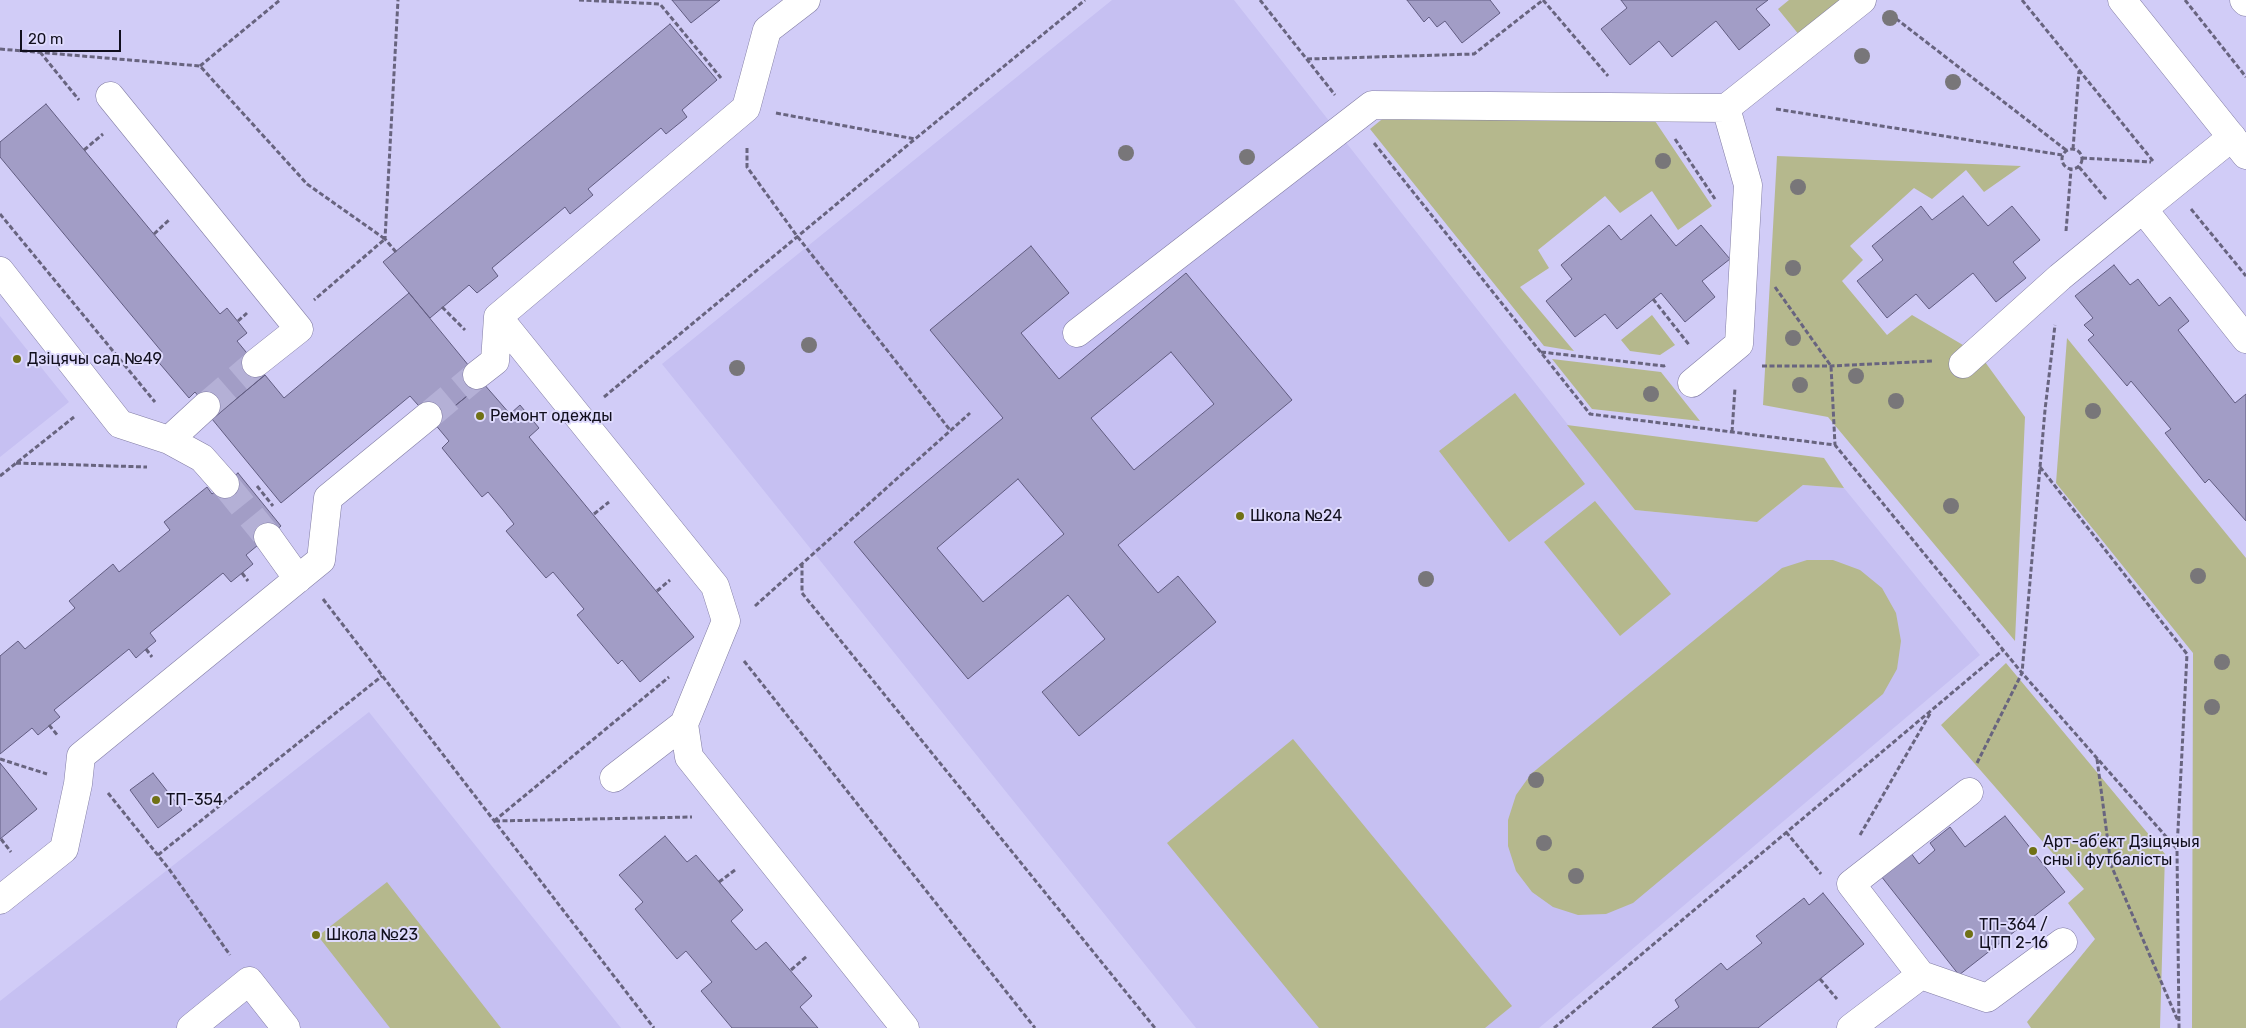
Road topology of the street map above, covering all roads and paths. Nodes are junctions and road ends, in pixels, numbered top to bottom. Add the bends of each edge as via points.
1 (280, 0) edge
2 (398, 0) edge
3 (580, 0) edge
4 (656, 0) edge
5 (806, 0) edge
6 (1085, 0) edge
7 (1260, 0) edge
8 (1543, 0) edge
9 (1862, 0) edge
10 (2022, 0) edge
11 (2122, 0) edge
12 (2184, 0) edge
13 (660, 4) junction
14 (1887, 12) dead end
15 (0, 49) edge
16 (1307, 59) junction
17 (200, 66) junction
18 (2079, 70) junction
19 (2246, 77) edge
20 (1611, 80) dead end
21 (110, 96) dead end
22 (1730, 105) junction
23 (746, 108) junction
24 (1354, 118) junction
25 (105, 132) dead end
26 (915, 140) junction
27 (2239, 146) edge
28 (2073, 149) junction
29 (84, 150) dead end
30 (2066, 150) junction
31 (2062, 155) junction
32 (2082, 158) junction
33 (2079, 167) junction
34 (2071, 170) junction
35 (2171, 185) junction
36 (0, 214) edge
37 (175, 215) dead end
38 (2135, 216) junction
39 (154, 234) dead end
40 (796, 236) junction
41 (385, 238) junction
42 (396, 252) dead end
43 (0, 271) edge
44 (2246, 276) edge
45 (2060, 277) junction
46 (1653, 300) dead end
47 (498, 316) junction
48 (292, 319) junction
49 (1077, 333) dead end
50 (2246, 339) edge
51 (1697, 341) dead end
52 (1690, 346) junction
53 (1684, 351) dead end
54 (1541, 352) junction
55 (1671, 361) dead end
56 (1952, 362) joint
57 (256, 363) tunnel mouth
58 (1756, 366) dead end
59 (478, 375) tunnel mouth
60 (1692, 383) dead end
61 (1736, 385) dead end
62 (99, 398) junction
63 (206, 406) tunnel mouth
64 (970, 414) dead end
65 (428, 416) tunnel mouth
66 (579, 418) junction
67 (950, 430) junction
68 (1732, 432) junction
69 (174, 435) junction
70 (16, 464) junction
71 (2040, 466) junction
72 (154, 468) dead end
73 (0, 476) edge
74 (225, 484) tunnel mouth
75 (610, 500) dead end
76 (594, 514) dead end
77 (268, 537) tunnel mouth
78 (802, 562) junction
79 (674, 577) dead end
80 (298, 579) junction
81 (657, 591) dead end
82 (323, 599) dead end
83 (722, 634) junction
84 (2003, 650) junction
85 (677, 670) dead end
86 (2022, 674) junction
87 (382, 676) junction
88 (684, 724) junction
89 (0, 759) edge
90 (2097, 759) junction
91 (614, 778) dead end
92 (78, 784) junction
93 (1969, 792) dead end
94 (692, 817) dead end
95 (494, 821) junction
96 (2177, 849) junction
97 (158, 856) junction
98 (735, 870) dead end
99 (720, 882) dead end
100 (0, 900) edge
101 (2063, 942) dead end
102 (807, 956) dead end
103 (791, 970) dead end
104 (1920, 975) junction
105 (1820, 979) dead end
106 (248, 981) junction
107 (1837, 1000) dead end
108 (2179, 1023) junction
109 (191, 1028) edge
110 (286, 1028) edge
111 (654, 1028) edge
112 (905, 1028) edge
113 (1035, 1028) edge
114 (1155, 1028) edge
115 (1554, 1028) edge
116 (1851, 1028) edge
117 (2179, 1028) edge

1 - 17 path
2 - 41 path
3 - 13 path
4 - 13 path
5 - 23 main road via 767,30
6 - 26 path
7 - 16 path
8 - 16 path via 1474,54
8 - 20 path
9 - 22 main road
10 - 18 path
11 - 27 main road
12 - 19 path
13 - 23 path
14 - 30 path
15 - 17 path
16 - 24 path
17 - 41 path via 307,184
18 - 28 path
18 - 32 path via 2154,163
21 - 48 main road
22 - 24 main road via 1372,104
22 - 31 path
22 - 60 main road via 1748,185 1739,344
23 - 26 path
23 - 40 path via 747,167
23 - 47 main road
24 - 49 main road
24 - 54 path
25 - 29 path
26 - 40 path
27 - 35 main road
28 - 30 path
28 - 32 path
30 - 31 path
31 - 34 path via 2062,162
32 - 33 path
33 - 34 path
33 - 38 path
34 - 45 path
35 - 38 main road
35 - 44 path
36 - 69 path
37 - 39 path
38 - 45 main road
38 - 50 main road
40 - 66 path
40 - 67 path
41 - 42 path
41 - 48 path
43 - 62 main road
45 - 56 main road
45 - 71 path
46 - 52 path
47 - 59 main road via 495,361
47 - 66 main road
48 - 57 main road via 300,328
51 - 52 path
52 - 53 path
54 - 55 path via 1664,366
54 - 68 path via 1590,414
56 - 58 path
61 - 68 path
62 - 69 main road via 120,424
62 - 70 path
63 - 69 main road
64 - 67 path
65 - 80 main road via 328,498 321,560
66 - 83 main road via 715,586 726,621
67 - 78 path
68 - 84 path via 1835,446
69 - 74 main road via 202,458
70 - 72 path
70 - 73 path
71 - 86 path
71 - 96 path via 2188,654
75 - 76 path
77 - 80 main road
78 - 83 path
78 - 114 path via 802,593
79 - 81 path
80 - 92 main road via 81,756
82 - 87 path
83 - 88 main road
83 - 113 path
84 - 86 path
84 - 115 path
85 - 95 path
86 - 90 path
87 - 95 path
87 - 97 path
88 - 91 main road
88 - 112 main road via 689,757
89 - 92 path
90 - 96 path
90 - 108 path via 2111,865
92 - 97 path via 110,794
92 - 100 main road via 64,849
93 - 104 main road via 1852,884
94 - 95 path
95 - 111 path
96 - 108 path
97 - 106 path
98 - 99 path
101 - 104 main road via 1987,998
102 - 103 path
104 - 116 main road
105 - 107 path
106 - 109 main road
106 - 110 main road
108 - 117 path

